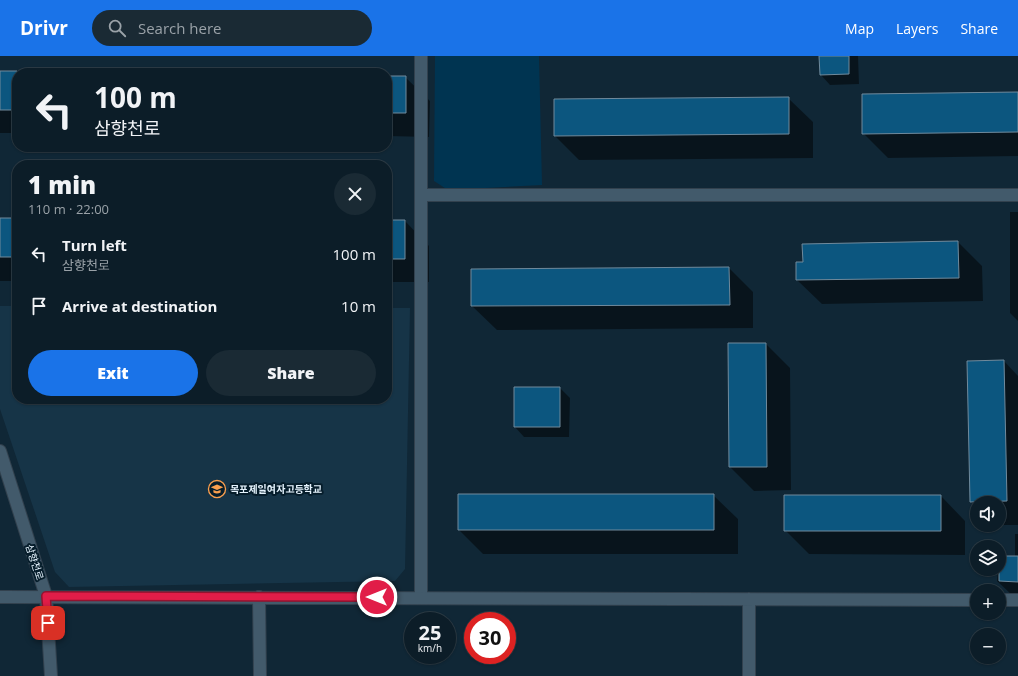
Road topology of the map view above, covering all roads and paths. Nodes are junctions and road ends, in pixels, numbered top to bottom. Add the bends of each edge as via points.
1 (421, 56) edge
2 (421, 195) junction
3 (1018, 195) edge
4 (0, 451) edge
5 (46, 596) junction
6 (0, 597) edge
7 (259, 597) junction
8 (421, 598) junction
9 (749, 599) junction
10 (970, 600) edge
11 (1006, 600) edge
12 (1018, 600) edge
13 (51, 676) edge
14 (260, 676) edge
15 (749, 676) edge

1 - 2 street
2 - 3 street
2 - 8 street
4 - 5 street, 삼향천로
5 - 6 street
5 - 7 street
5 - 13 street, 삼향천로
7 - 8 street
7 - 14 street
8 - 9 street
9 - 10 street
9 - 15 street
11 - 12 street

